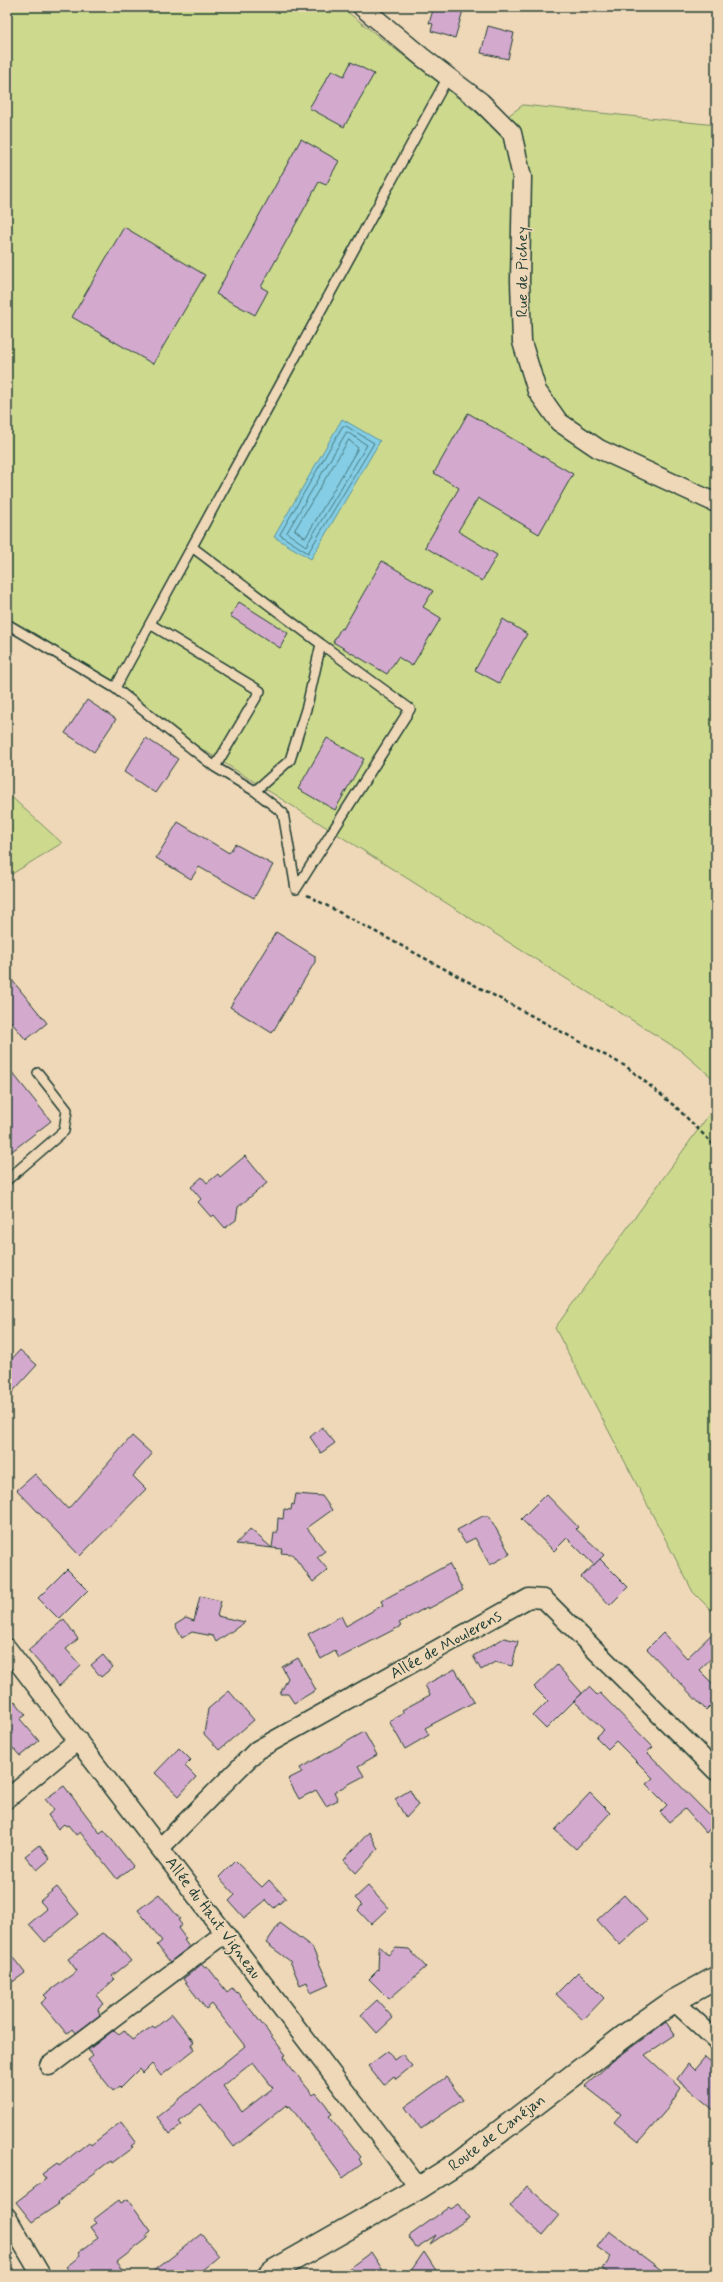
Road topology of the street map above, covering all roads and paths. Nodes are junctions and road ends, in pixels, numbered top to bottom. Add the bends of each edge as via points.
1 (362, 7) edge
2 (448, 77) junction
3 (716, 503) edge
4 (192, 547) junction
5 (7, 624) edge
6 (150, 624) junction
7 (321, 644) junction
8 (115, 688) junction
9 (216, 767) junction
10 (254, 791) junction
11 (296, 889) junction
12 (38, 1073) dead end
13 (716, 1147) edge
14 (7, 1180) edge
15 (7, 1648) edge
16 (78, 1740) junction
17 (716, 1771) edge
18 (7, 1799) edge
19 (160, 1848) junction
20 (225, 1933) junction
21 (716, 1978) edge
22 (674, 2001) junction
23 (716, 2040) edge
24 (49, 2066) dead end
25 (419, 2188) junction
26 (7, 2217) edge
27 (41, 2275) edge
28 (269, 2275) edge

1 - 2 street, Rue de Pichey
2 - 3 street, Rue de Pichey via 481,102 512,133 522,177 522,342 537,391 559,422 599,449
2 - 4 lane
4 - 6 lane
4 - 7 lane
5 - 8 lane
6 - 8 lane
6 - 9 lane via 260,691
7 - 10 lane via 307,706 290,760
7 - 11 lane via 410,709
8 - 9 lane
9 - 10 lane
10 - 11 lane via 283,813
11 - 13 path via 627,1067 677,1108
12 - 14 lane via 68,1110 64,1131
15 - 16 street, Allée du Haut Vigneau
16 - 18 street
16 - 19 street, Allée du Haut Vigneau
17 - 19 street, Allée de Moulerens via 544,1599 536,1597 529,1598 257,1750
19 - 20 street, Allée du Haut Vigneau
20 - 24 street
20 - 25 street, Allée du Haut Vigneau
21 - 22 street, Route de Canéjan
22 - 23 street
22 - 25 street, Route de Canéjan via 460,2162
25 - 28 street, Route de Canéjan
26 - 27 street

